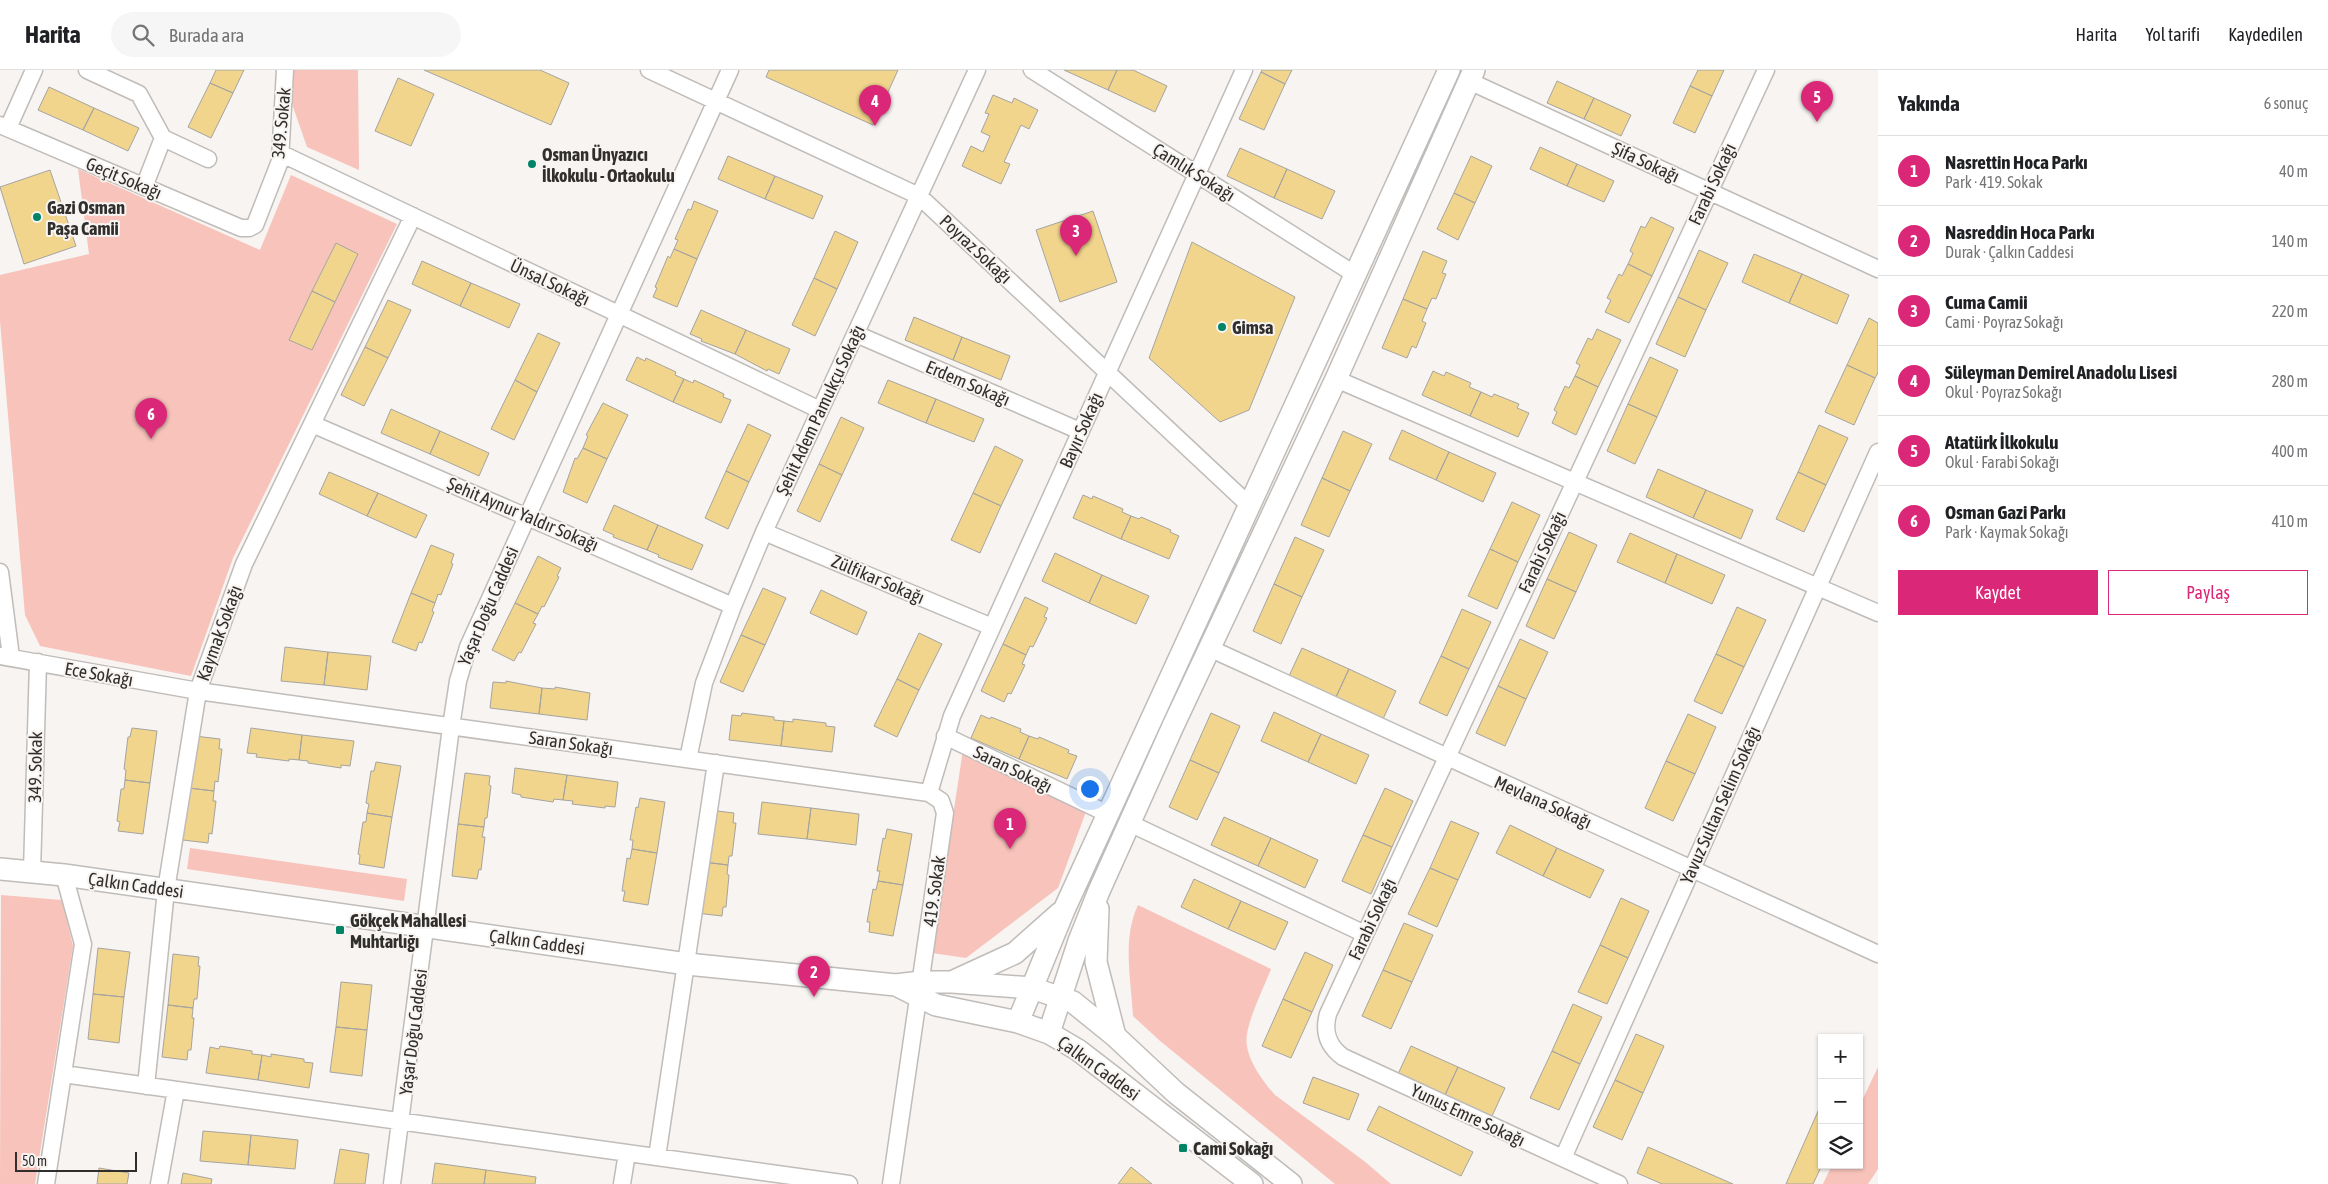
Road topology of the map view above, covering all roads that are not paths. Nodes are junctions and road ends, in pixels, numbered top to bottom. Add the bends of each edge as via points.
1 (34, 70) edge
2 (87, 70) edge
3 (285, 70) edge
4 (649, 70) edge
5 (730, 70) edge
6 (977, 70) edge
7 (1032, 70) edge
8 (1244, 70) edge
9 (1449, 70) edge
10 (1766, 70) edge
11 (1471, 76) edge
12 (716, 101) junction
13 (4, 126) edge
14 (163, 138) junction
15 (280, 153) junction
16 (208, 159) dead end
17 (1197, 173) junction
18 (144, 187) junction
19 (1709, 191) junction
20 (919, 196) junction
21 (413, 216) junction
22 (249, 228) joint
23 (1878, 268) edge
24 (1356, 275) junction
25 (619, 314) junction
26 (856, 334) junction
27 (1107, 372) junction
28 (1336, 379) junction
29 (820, 410) junction
30 (312, 424) junction
31 (1080, 432) junction
32 (1878, 452) edge
33 (1575, 482) junction
34 (1250, 506) junction
35 (527, 515) junction
36 (764, 532) junction
37 (0, 572) edge
38 (1818, 586) junction
39 (733, 606) junction
40 (1878, 613) edge
41 (992, 627) junction
42 (1209, 648) junction
43 (6, 657) edge
44 (38, 662) junction
45 (198, 692) junction
46 (451, 727) junction
47 (945, 736) junction
48 (1447, 758) junction
49 (688, 759) junction
50 (716, 763) junction
51 (935, 797) junction
52 (1108, 814) junction
53 (1129, 823) junction
54 (0, 869) edge
55 (1692, 870) junction
56 (32, 872) junction
57 (64, 875) junction
58 (166, 890) junction
59 (1098, 891) junction
60 (1064, 910) junction
61 (426, 926) junction
62 (1365, 934) junction
63 (1878, 954) edge
64 (686, 964) junction
65 (952, 982) junction
66 (1032, 988) junction
67 (920, 989) junction
68 (1061, 996) junction
69 (1018, 1022) junction
70 (1049, 1033) junction
71 (1115, 1036) junction
72 (1326, 1036) joint
73 (63, 1074) junction
74 (146, 1086) junction
75 (176, 1090) junction
76 (402, 1122) junction
77 (627, 1153) junction
78 (657, 1157) junction
79 (1562, 1158) junction
80 (46, 1184) edge
81 (159, 1184) edge
82 (392, 1184) edge
83 (622, 1184) edge
84 (849, 1184) edge
85 (891, 1184) edge
86 (1252, 1184) edge
87 (1291, 1184) edge
88 (1619, 1184) edge

1 - 13 street
2 - 14 street via 140,94
3 - 15 street, 349. Sokak
4 - 12 street, Poyraz Sokağı
5 - 12 street, Yaşar Doğu Caddesi
6 - 20 street, Şehit Adem Pamukçu Sokağı
7 - 17 street, Çamlık Sokağı
8 - 17 street, Bayır Sokağı
9 - 24 main road
10 - 19 street, Farabi Sokağı
11 - 19 street, Şifa Sokağı
11 - 28 main road
12 - 20 street, Poyraz Sokağı
12 - 25 street, Yaşar Doğu Caddesi
13 - 18 street, Geçit Sokağı
14 - 16 street
14 - 18 street
15 - 21 street, Ünsal Sokağı
15 - 22 street, 349. Sokak via 280,161 255,224
17 - 24 street, Çamlık Sokağı
17 - 27 street, Bayır Sokağı
18 - 22 street, Geçit Sokağı via 241,228
19 - 23 street, Şifa Sokağı
19 - 33 street, Farabi Sokağı
20 - 26 street, Şehit Adem Pamukçu Sokağı
20 - 27 street, Poyraz Sokağı
21 - 25 street, Ünsal Sokağı
21 - 30 street, Kaymak Sokağı
24 - 34 main road
25 - 29 street, Ünsal Sokağı
25 - 35 street, Yaşar Doğu Caddesi
26 - 29 street, Şehit Adem Pamukçu Sokağı
26 - 31 street, Erdem Sokağı
27 - 31 street, Bayır Sokağı
27 - 34 street, Poyraz Sokağı
28 - 33 street
28 - 42 main road
29 - 36 street, Şehit Adem Pamukçu Sokağı
30 - 35 street, Şehit Aynur Yaldır Sokağı
30 - 45 street, Kaymak Sokağı via 244,564
31 - 41 street, Bayır Sokağı
32 - 38 street, Yavuz Sultan Selim Sokağı
33 - 38 street
33 - 48 street, Farabi Sokağı
34 - 52 main road
35 - 39 street, Şehit Aynur Yaldır Sokağı
35 - 46 street, Yaşar Doğu Caddesi via 462,664
36 - 39 street, Şehit Adem Pamukçu Sokağı
36 - 41 street, Zülfikar Sokağı
37 - 43 street
38 - 40 street
38 - 55 street, Yavuz Sultan Selim Sokağı
39 - 49 street, Şehit Adem Pamukçu Sokağı via 700,698
41 - 47 street, Bayır Sokağı
42 - 48 street, Mevlana Sokağı
42 - 53 main road
43 - 44 street, Ece Sokağı
44 - 45 street, Ece Sokağı
44 - 56 street, 349. Sokak
45 - 46 street, Saran Sokağı
45 - 58 street, Kaymak Sokağı
46 - 49 street, Saran Sokağı
46 - 61 street, Yaşar Doğu Caddesi
47 - 51 street, Bayır Sokağı
47 - 52 street, Saran Sokağı
48 - 55 street, Mevlana Sokağı
48 - 62 street, Farabi Sokağı
49 - 50 street, Saran Sokağı
50 - 51 street, Saran Sokağı
50 - 64 street
51 - 67 street, 419. Sokak via 945,813
52 - 60 main road
53 - 59 main road
53 - 62 street
54 - 56 main road, Çalkın Caddesi
55 - 63 street, Mevlana Sokağı
55 - 79 street, Yavuz Sultan Selim Sokağı
56 - 57 main road, Çalkın Caddesi
57 - 58 main road, Çalkın Caddesi
57 - 73 street via 83,944
58 - 61 main road, Çalkın Caddesi
58 - 74 street, Kaymak Sokağı
59 - 68 main road
59 - 71 main road via 1096,962
60 - 65 main road, Çalkın Caddesi via 1015,953
60 - 66 main road
61 - 64 main road, Çalkın Caddesi
61 - 76 street, Yaşar Doğu Caddesi
62 - 72 street, Farabi Sokağı via 1328,1014
64 - 67 main road, Çalkın Caddesi
64 - 78 street
65 - 66 main road, Çalkın Caddesi
65 - 67 main road, Çalkın Caddesi
66 - 68 main road, Çalkın Caddesi
66 - 69 main road
67 - 69 main road, Çalkın Caddesi via 936,1005
67 - 85 street, 419. Sokak
68 - 70 main road
68 - 71 main road, Çalkın Caddesi
69 - 70 main road, Çalkın Caddesi
70 - 86 main road, Çalkın Caddesi via 1084,1055
71 - 87 main road, Çalkın Caddesi via 1176,1093
72 - 79 street, Yunus Emre Sokağı via 1332,1048 1343,1057
73 - 74 street
73 - 80 street
74 - 75 street
75 - 76 street
75 - 81 street
76 - 77 street
76 - 82 street, Yaşar Doğu Caddesi
77 - 78 street
77 - 83 street
78 - 84 street
79 - 88 street, Yunus Emre Sokağı

